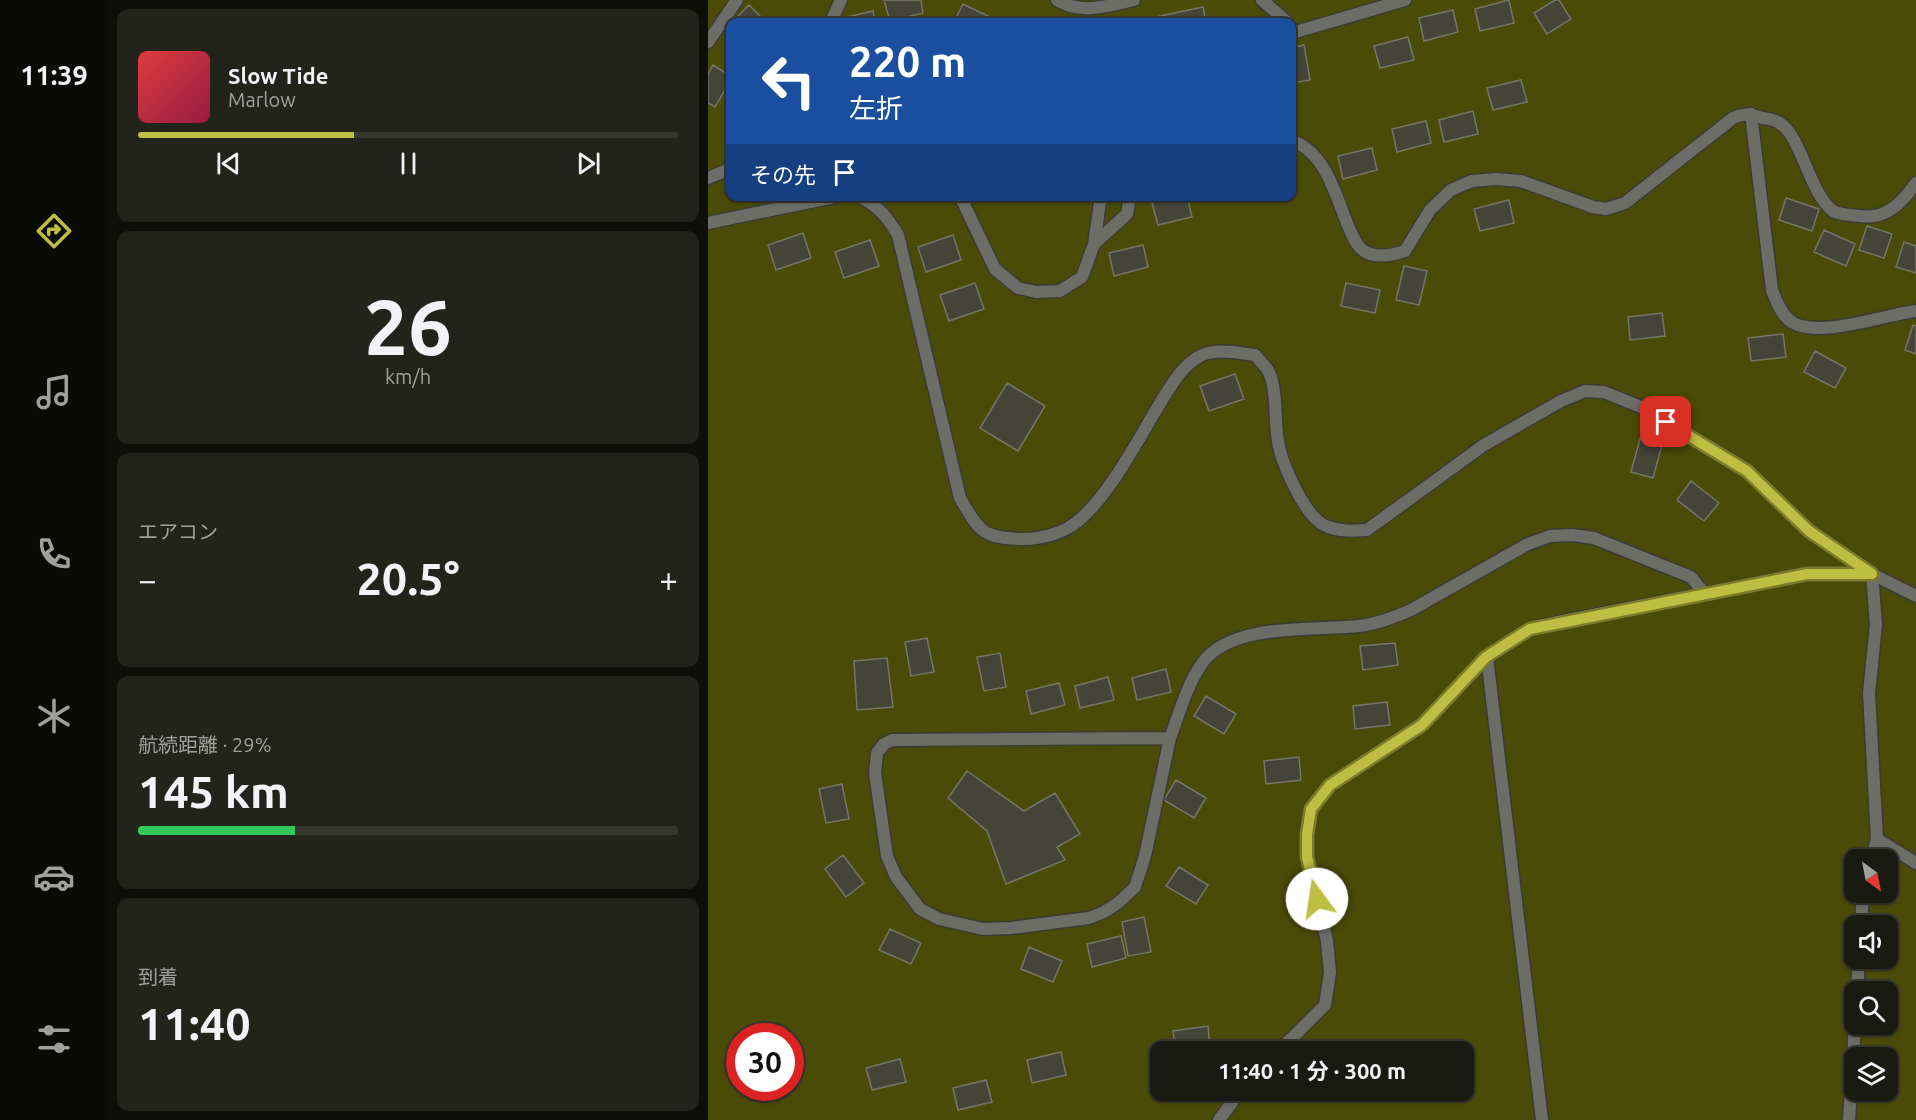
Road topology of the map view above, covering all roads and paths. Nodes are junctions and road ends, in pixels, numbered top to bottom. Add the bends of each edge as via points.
1 (737, 0) edge
2 (841, 0) edge
3 (1057, 0) edge
4 (1134, 0) edge
5 (1262, 0) edge
6 (1405, 0) edge
7 (833, 18) edge
8 (1282, 18) edge
9 (1296, 29) edge
10 (708, 42) edge
11 (1751, 114) junction
12 (1296, 142) edge
13 (726, 171) edge
14 (708, 178) edge
15 (1916, 183) edge
16 (816, 201) edge
17 (868, 201) edge
18 (962, 201) edge
19 (1100, 201) edge
20 (1129, 201) edge
21 (708, 224) edge
22 (1094, 244) junction
23 (1916, 311) edge
24 (1872, 574) junction
25 (1706, 594) junction
26 (1916, 596) edge
27 (1486, 657) junction
28 (1170, 738) junction
29 (1877, 839) junction
30 (1874, 849) edge
31 (1916, 863) edge
32 (1854, 1035) edge
33 (1289, 1041) edge
34 (1233, 1101) edge
35 (1219, 1120) edge
36 (1542, 1120) edge
37 (1849, 1120) edge

1 - 10 street
2 - 7 street
3 - 4 street via 1087,9
5 - 8 street
6 - 9 street
11 - 12 street via 1732,118 1625,202 1606,209 1521,181 1472,182 1451,190 1430,210 1405,251 1389,256 1365,252 1356,242 1318,160
11 - 15 street via 1780,123 1789,133 1822,198 1834,211 1867,217 1890,212
11 - 23 street via 1772,291 1788,319 1800,327 1831,328
13 - 14 street
16 - 21 street
17 - 24 street via 886,215 898,235 960,498 977,527 998,538 1053,535 1078,521 1101,496 1180,372 1201,355 1222,351 1255,355 1269,370 1277,440 1285,469 1311,513 1324,526 1346,532 1367,530 1484,445 1561,401 1585,391 1604,392 1646,409 1747,471 1809,531
18 - 22 street via 995,269 1018,288 1060,291 1082,277
19 - 22 street
20 - 22 street via 1127,214
24 - 25 street via 1807,574
24 - 26 street
24 - 29 street via 1876,625 1869,693
25 - 27 street via 1530,629
25 - 28 street via 1691,577 1594,538 1550,536 1526,545 1395,617 1361,626 1264,631 1229,642 1205,660 1192,680
27 - 33 street via 1422,725 1330,785 1311,809 1307,857 1327,941 1330,973 1325,1005
27 - 36 street
28 - 28 street via 1135,887 1104,912 1089,918 983,929 939,919 920,909 896,877 887,856 875,773 877,753 884,744 892,740
29 - 30 street
29 - 31 street
32 - 37 street
34 - 35 street

